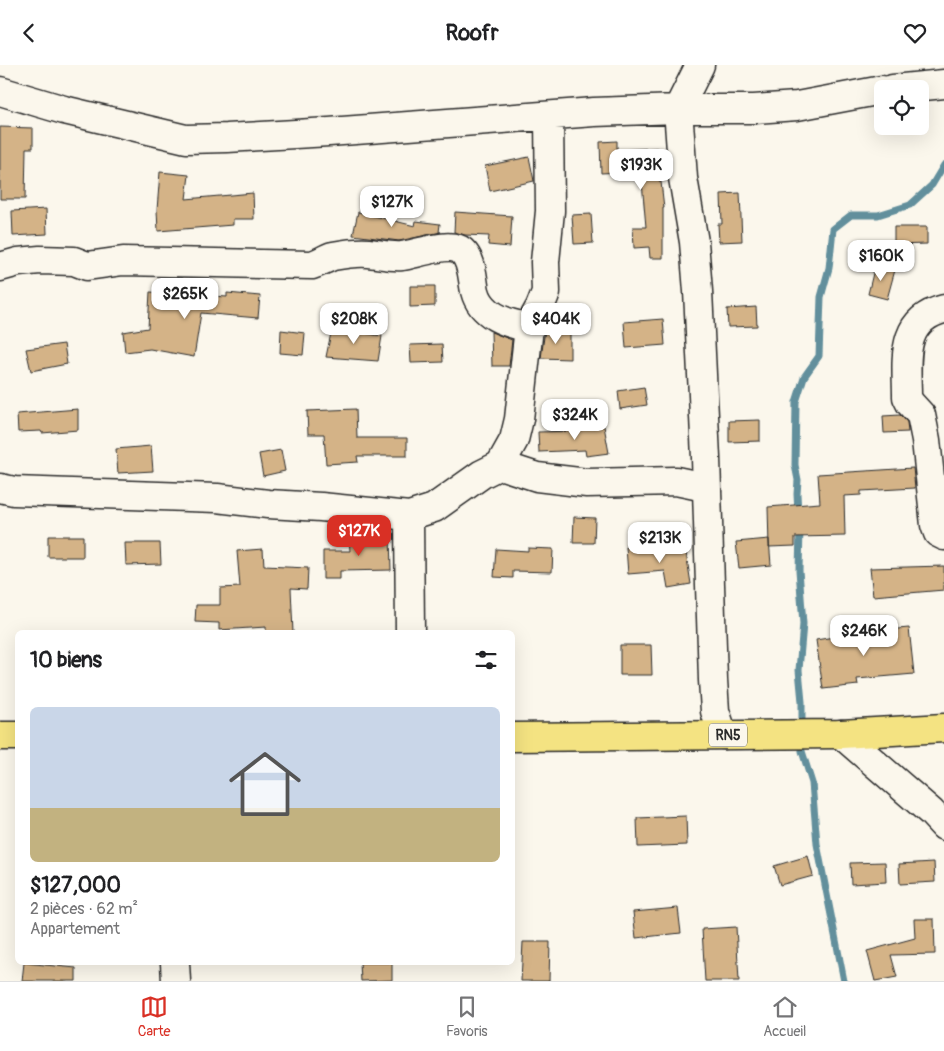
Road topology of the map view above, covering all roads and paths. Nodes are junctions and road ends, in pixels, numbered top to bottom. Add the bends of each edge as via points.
1 (700, 65) edge
2 (944, 84) edge
3 (929, 85) edge
4 (0, 91) edge
5 (874, 92) edge
6 (678, 109) junction
7 (549, 117) junction
8 (0, 267) edge
9 (944, 309) edge
10 (529, 327) junction
11 (500, 465) junction
12 (705, 487) junction
13 (0, 488) edge
14 (409, 516) junction
15 (944, 536) edge
16 (410, 630) edge
17 (944, 728) edge
18 (841, 734) junction
19 (723, 735) junction
20 (0, 736) edge
21 (15, 736) edge
22 (515, 737) edge
23 (944, 826) edge
24 (175, 965) edge
25 (176, 981) edge

1 - 6 street
2 - 3 street
4 - 7 street via 186,139
5 - 6 street via 797,106
6 - 7 street
6 - 12 street via 683,178 698,291
7 - 10 street via 550,211 546,292
8 - 10 street via 40,260 74,261 87,266 123,261 312,265 333,257 365,253 401,256 450,247 459,249 468,260 475,291 482,304 501,320
9 - 15 street via 921,319 912,331 906,354 907,397 921,415 935,525 938,533
10 - 11 street via 520,419 514,440
11 - 12 street via 537,477 587,483 676,481
11 - 14 street via 434,508
12 - 19 street via 715,711
13 - 14 street via 216,498
14 - 16 street
17 - 18 highway, RN5
18 - 19 highway, RN5
18 - 23 street
19 - 22 highway, RN5
20 - 21 highway
24 - 25 street

